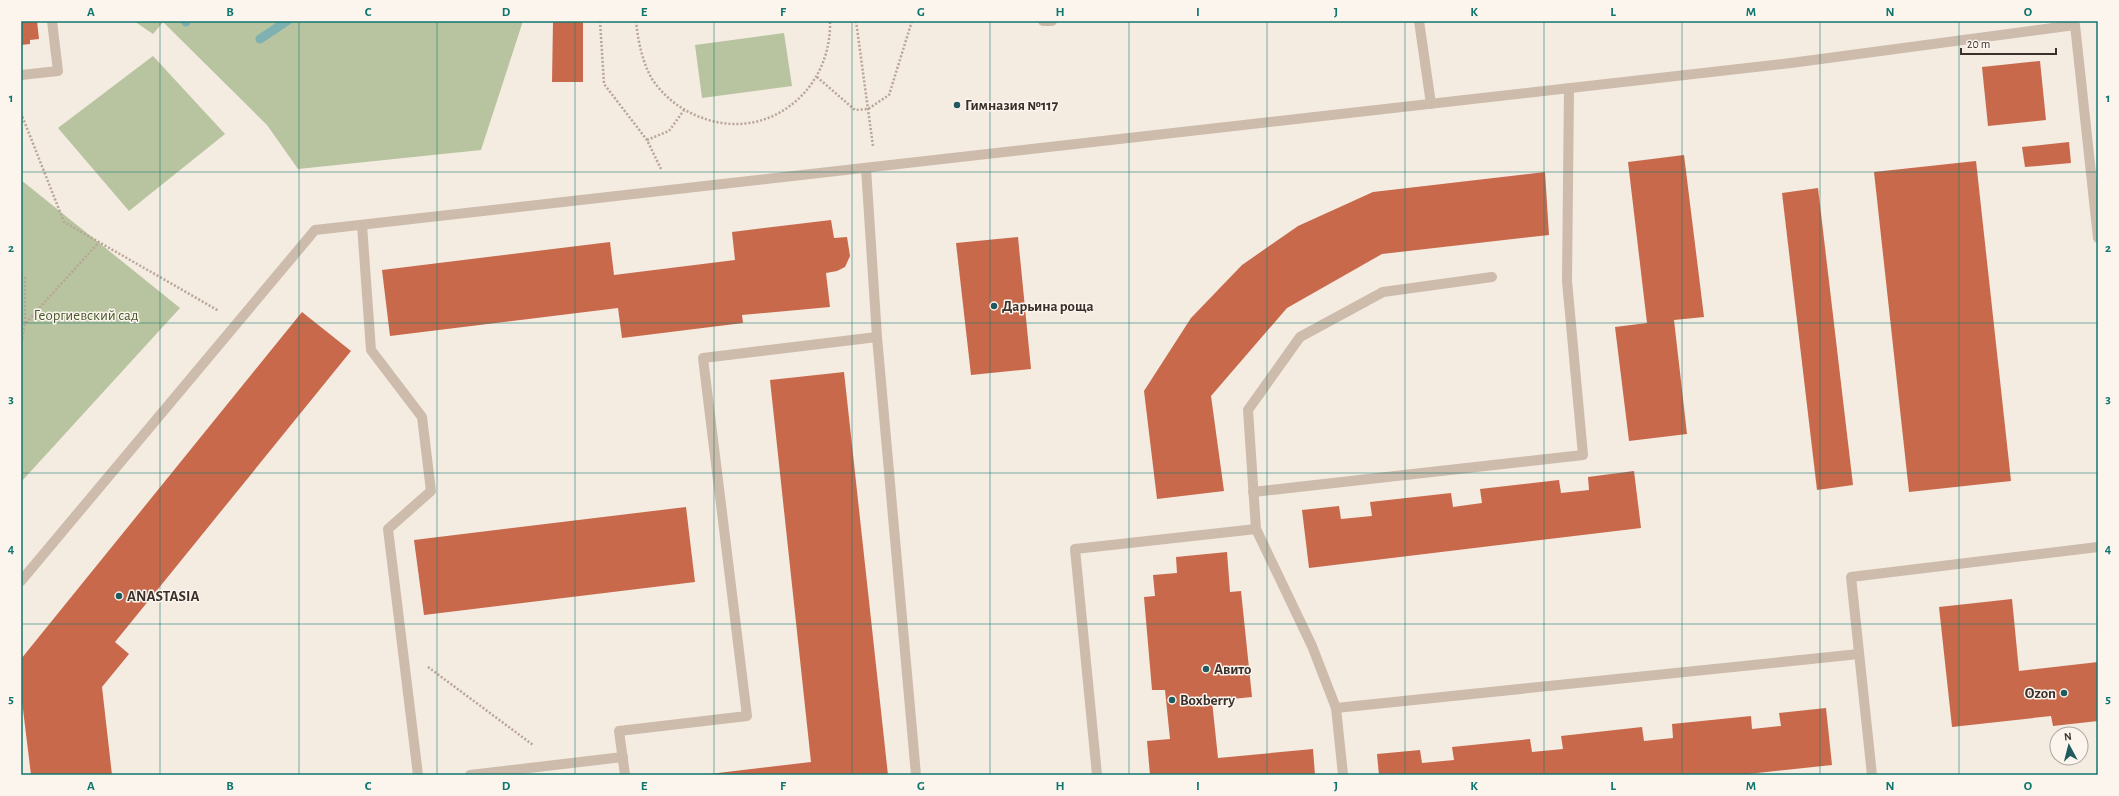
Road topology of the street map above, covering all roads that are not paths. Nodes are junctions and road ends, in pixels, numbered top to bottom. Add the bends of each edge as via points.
1 (52, 21) edge
2 (1043, 21) edge
3 (1052, 21) edge
4 (1419, 21) edge
5 (2075, 22) edge
6 (21, 75) edge
7 (1569, 88) junction
8 (1431, 104) junction
9 (866, 168) junction
10 (362, 225) junction
11 (2098, 238) edge
12 (1492, 277) dead end
13 (877, 337) junction
14 (1254, 492) junction
15 (1256, 529) junction
16 (2098, 547) edge
17 (21, 581) edge
18 (1858, 654) junction
19 (1336, 708) junction
20 (623, 757) junction
21 (418, 775) edge
22 (470, 775) edge
23 (625, 775) edge
24 (916, 775) edge
25 (1097, 775) edge
26 (1343, 775) edge
27 (1872, 775) edge

1 - 6 lane via 58,71
2 - 3 lane
4 - 8 lane
5 - 7 lane via 1792,63
5 - 11 lane
7 - 8 lane
7 - 14 lane via 1567,281 1583,455
8 - 9 lane
9 - 10 lane
9 - 13 lane
10 - 17 lane via 315,230
10 - 21 lane via 371,350 422,417 431,491 388,529
12 - 14 lane via 1382,292 1300,337 1248,410
13 - 20 lane via 703,358 747,716 619,730
13 - 24 lane
14 - 15 lane
15 - 19 lane via 1312,646
15 - 25 lane via 1075,549
16 - 18 lane via 1850,577
18 - 19 lane
18 - 27 lane
19 - 26 lane
20 - 22 lane
20 - 23 lane

